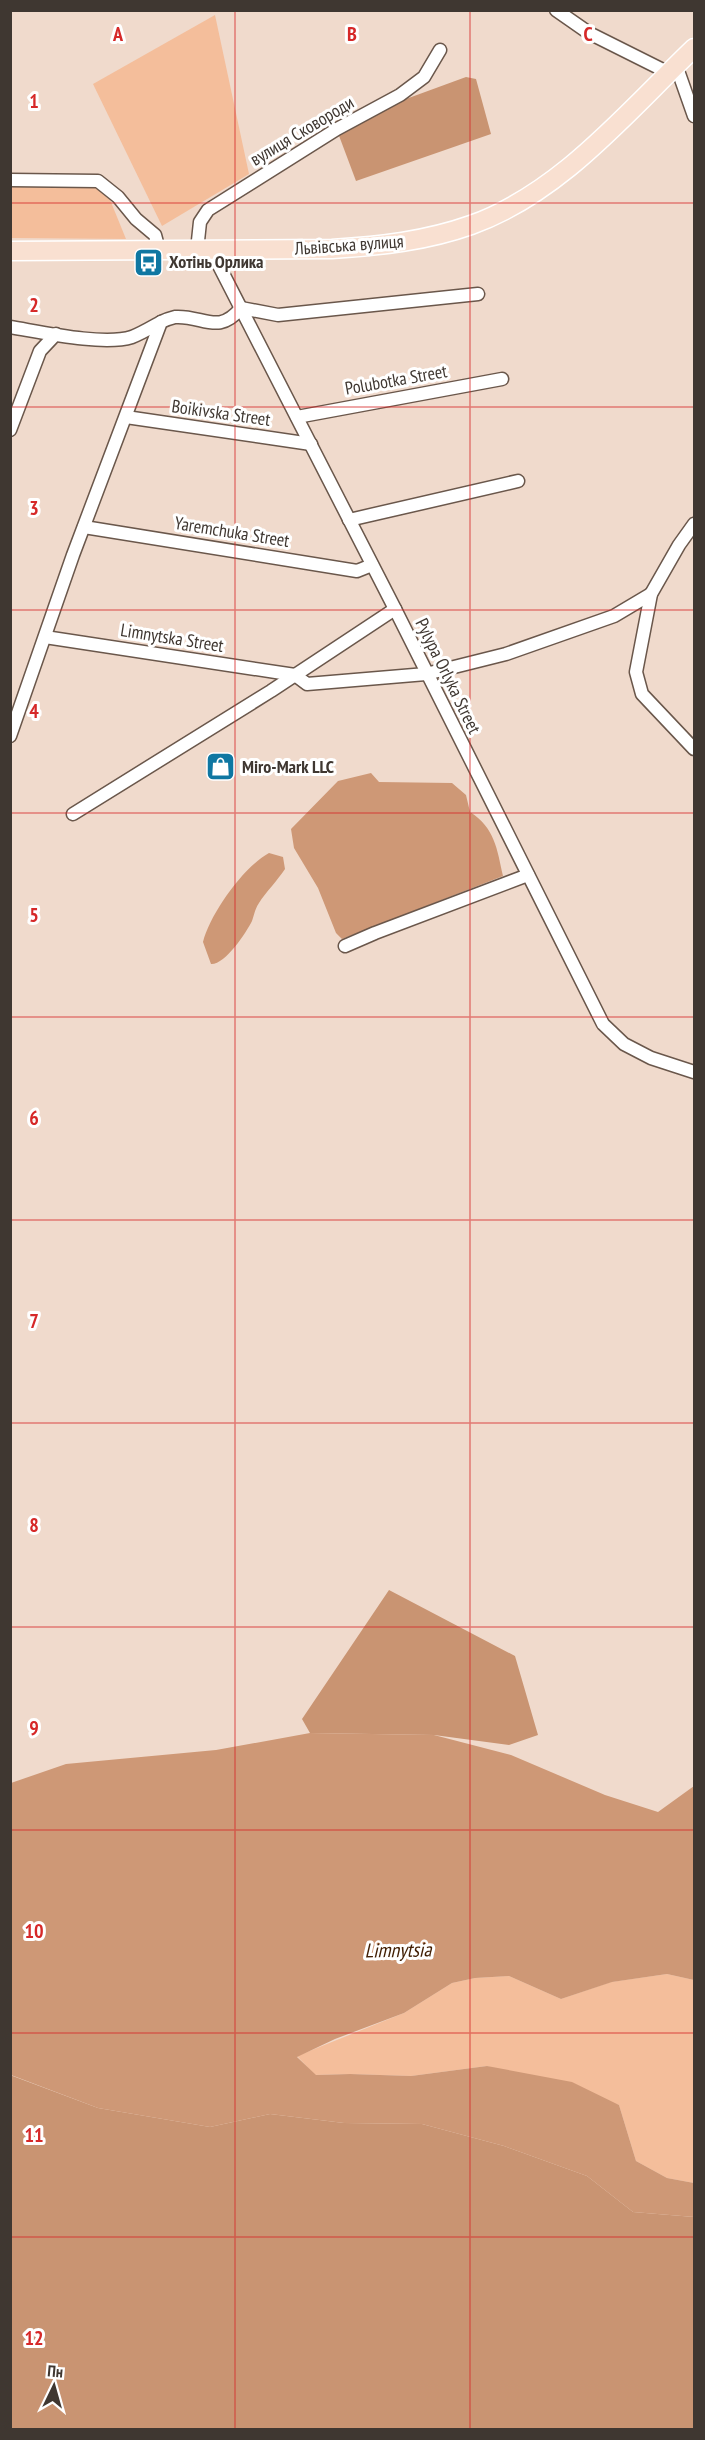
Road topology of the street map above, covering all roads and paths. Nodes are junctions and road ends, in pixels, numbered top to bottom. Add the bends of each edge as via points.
1 (556, 10) edge
2 (694, 48) edge
3 (440, 51) dead end
4 (673, 69) junction
5 (694, 116) edge
6 (10, 180) edge
7 (159, 250) junction
8 (204, 250) junction
9 (10, 251) edge
10 (478, 294) dead end
11 (241, 308) junction
12 (161, 322) junction
13 (10, 327) edge
14 (56, 334) junction
15 (502, 379) dead end
16 (126, 417) junction
17 (297, 417) junction
18 (10, 430) edge
19 (311, 444) junction
20 (518, 481) dead end
21 (349, 520) junction
22 (694, 524) edge
23 (84, 527) junction
24 (372, 565) junction
25 (651, 594) junction
26 (395, 609) junction
27 (45, 637) junction
28 (426, 674) junction
29 (295, 675) junction
30 (10, 736) edge
31 (694, 749) edge
32 (73, 814) dead end
33 (528, 875) junction
34 (345, 946) dead end
35 (694, 1072) edge

1 - 4 street via 589,33
2 - 4 main road, Львівська вулиця
3 - 8 street, вулиця Сковороди via 424,77 400,95 337,129 208,210 200,222
4 - 5 street
4 - 8 main road, Львівська вулиця via 577,160 530,196 472,224 382,246
6 - 7 street via 98,181 155,236
7 - 8 main road, Львівська вулиця
7 - 9 main road, Львівська вулиця
8 - 11 street, Pylypa Orlyka Street
10 - 11 street via 278,315
11 - 12 street via 232,319 219,324 176,317
11 - 17 street, Pylypa Orlyka Street
12 - 14 street via 132,337 116,340
12 - 16 street
13 - 14 street
14 - 18 street via 40,351
15 - 17 street, Polubotka Street
16 - 19 street, Boikivska Street
16 - 23 street
17 - 19 street, Pylypa Orlyka Street
19 - 21 street, Pylypa Orlyka Street
20 - 21 street
21 - 24 street, Pylypa Orlyka Street
22 - 25 street
23 - 24 street, Yaremchuka Street via 357,571
23 - 27 street
24 - 26 street, Pylypa Orlyka Street
25 - 28 street, Limnytska Street via 614,616 506,654
25 - 31 street via 636,672 642,694
26 - 28 street, Pylypa Orlyka Street
26 - 29 street
27 - 29 street, Limnytska Street
27 - 30 street
28 - 29 street, Limnytska Street via 307,684
28 - 33 street, Pylypa Orlyka Street
29 - 32 street
33 - 34 street
33 - 35 street, Pylypa Orlyka Street via 603,1024 624,1044

